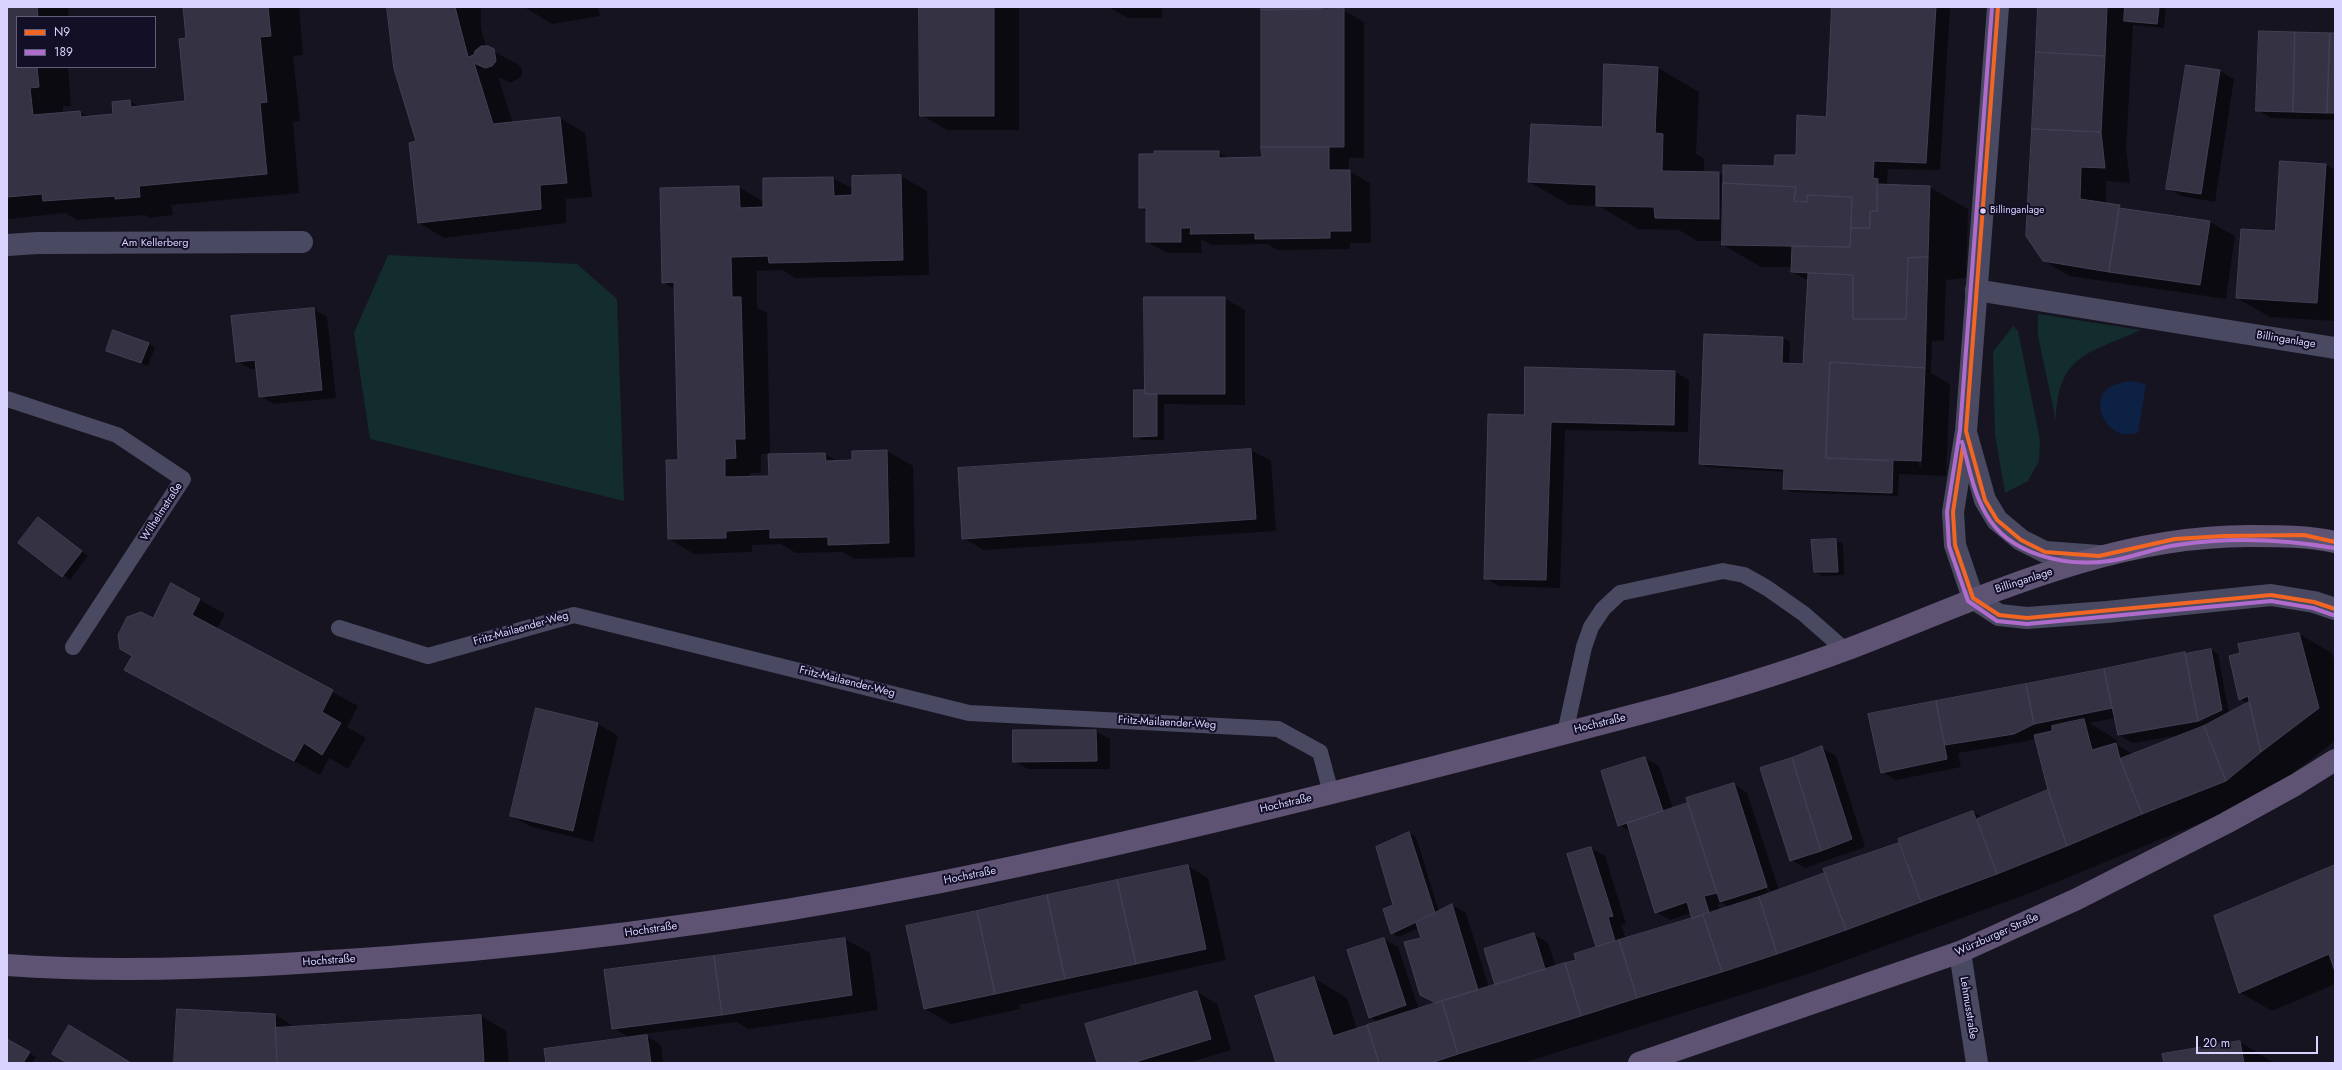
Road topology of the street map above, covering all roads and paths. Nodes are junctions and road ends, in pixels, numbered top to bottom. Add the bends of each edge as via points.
1 (1998, 7) edge
2 (302, 242) dead end
3 (7, 245) edge
4 (1976, 290) junction
5 (2335, 348) edge
6 (7, 400) edge
7 (1966, 431) junction
8 (2335, 542) edge
9 (2099, 556) junction
10 (1973, 598) junction
11 (2335, 609) edge
12 (1907, 626) joint
13 (339, 628) dead end
14 (73, 647) dead end
15 (1845, 650) junction
16 (1565, 733) junction
17 (2335, 760) edge
18 (1332, 793) junction
19 (1960, 952) junction
20 (7, 965) edge
21 (1639, 1063) edge
22 (1977, 1063) edge

1 - 4 street
2 - 3 street, Am Kellerberg
4 - 5 street, Billinganlage
4 - 7 street
6 - 14 lane, Wilhelmstraße via 117,435 183,479
7 - 9 street via 1985,500 1997,520 2021,540 2045,552
7 - 10 street via 1953,512 1955,545
8 - 9 main road, Billinganlage via 2304,535 2224,536 2175,539
9 - 10 main road, Billinganlage
10 - 11 street, Billinganlage via 1999,615 2027,618 2271,595 2314,602
10 - 12 main road, Billinganlage
12 - 15 main road, Hochstraße
13 - 18 lane, Fritz-Mailaender-Weg via 428,656 574,615 969,713 1278,729 1320,752
15 - 16 main road, Hochstraße via 1764,679
15 - 16 lane via 1804,614 1744,575 1723,571 1620,593 1603,609 1591,627 1584,647
16 - 18 main road, Hochstraße
17 - 19 main road, Würzburger Straße via 2212,830 2077,899
18 - 20 main road, Hochstraße via 1001,870 853,898 573,941 307,963 53,968
19 - 21 main road, Würzburger Straße
19 - 22 street, Lehmusstraße

